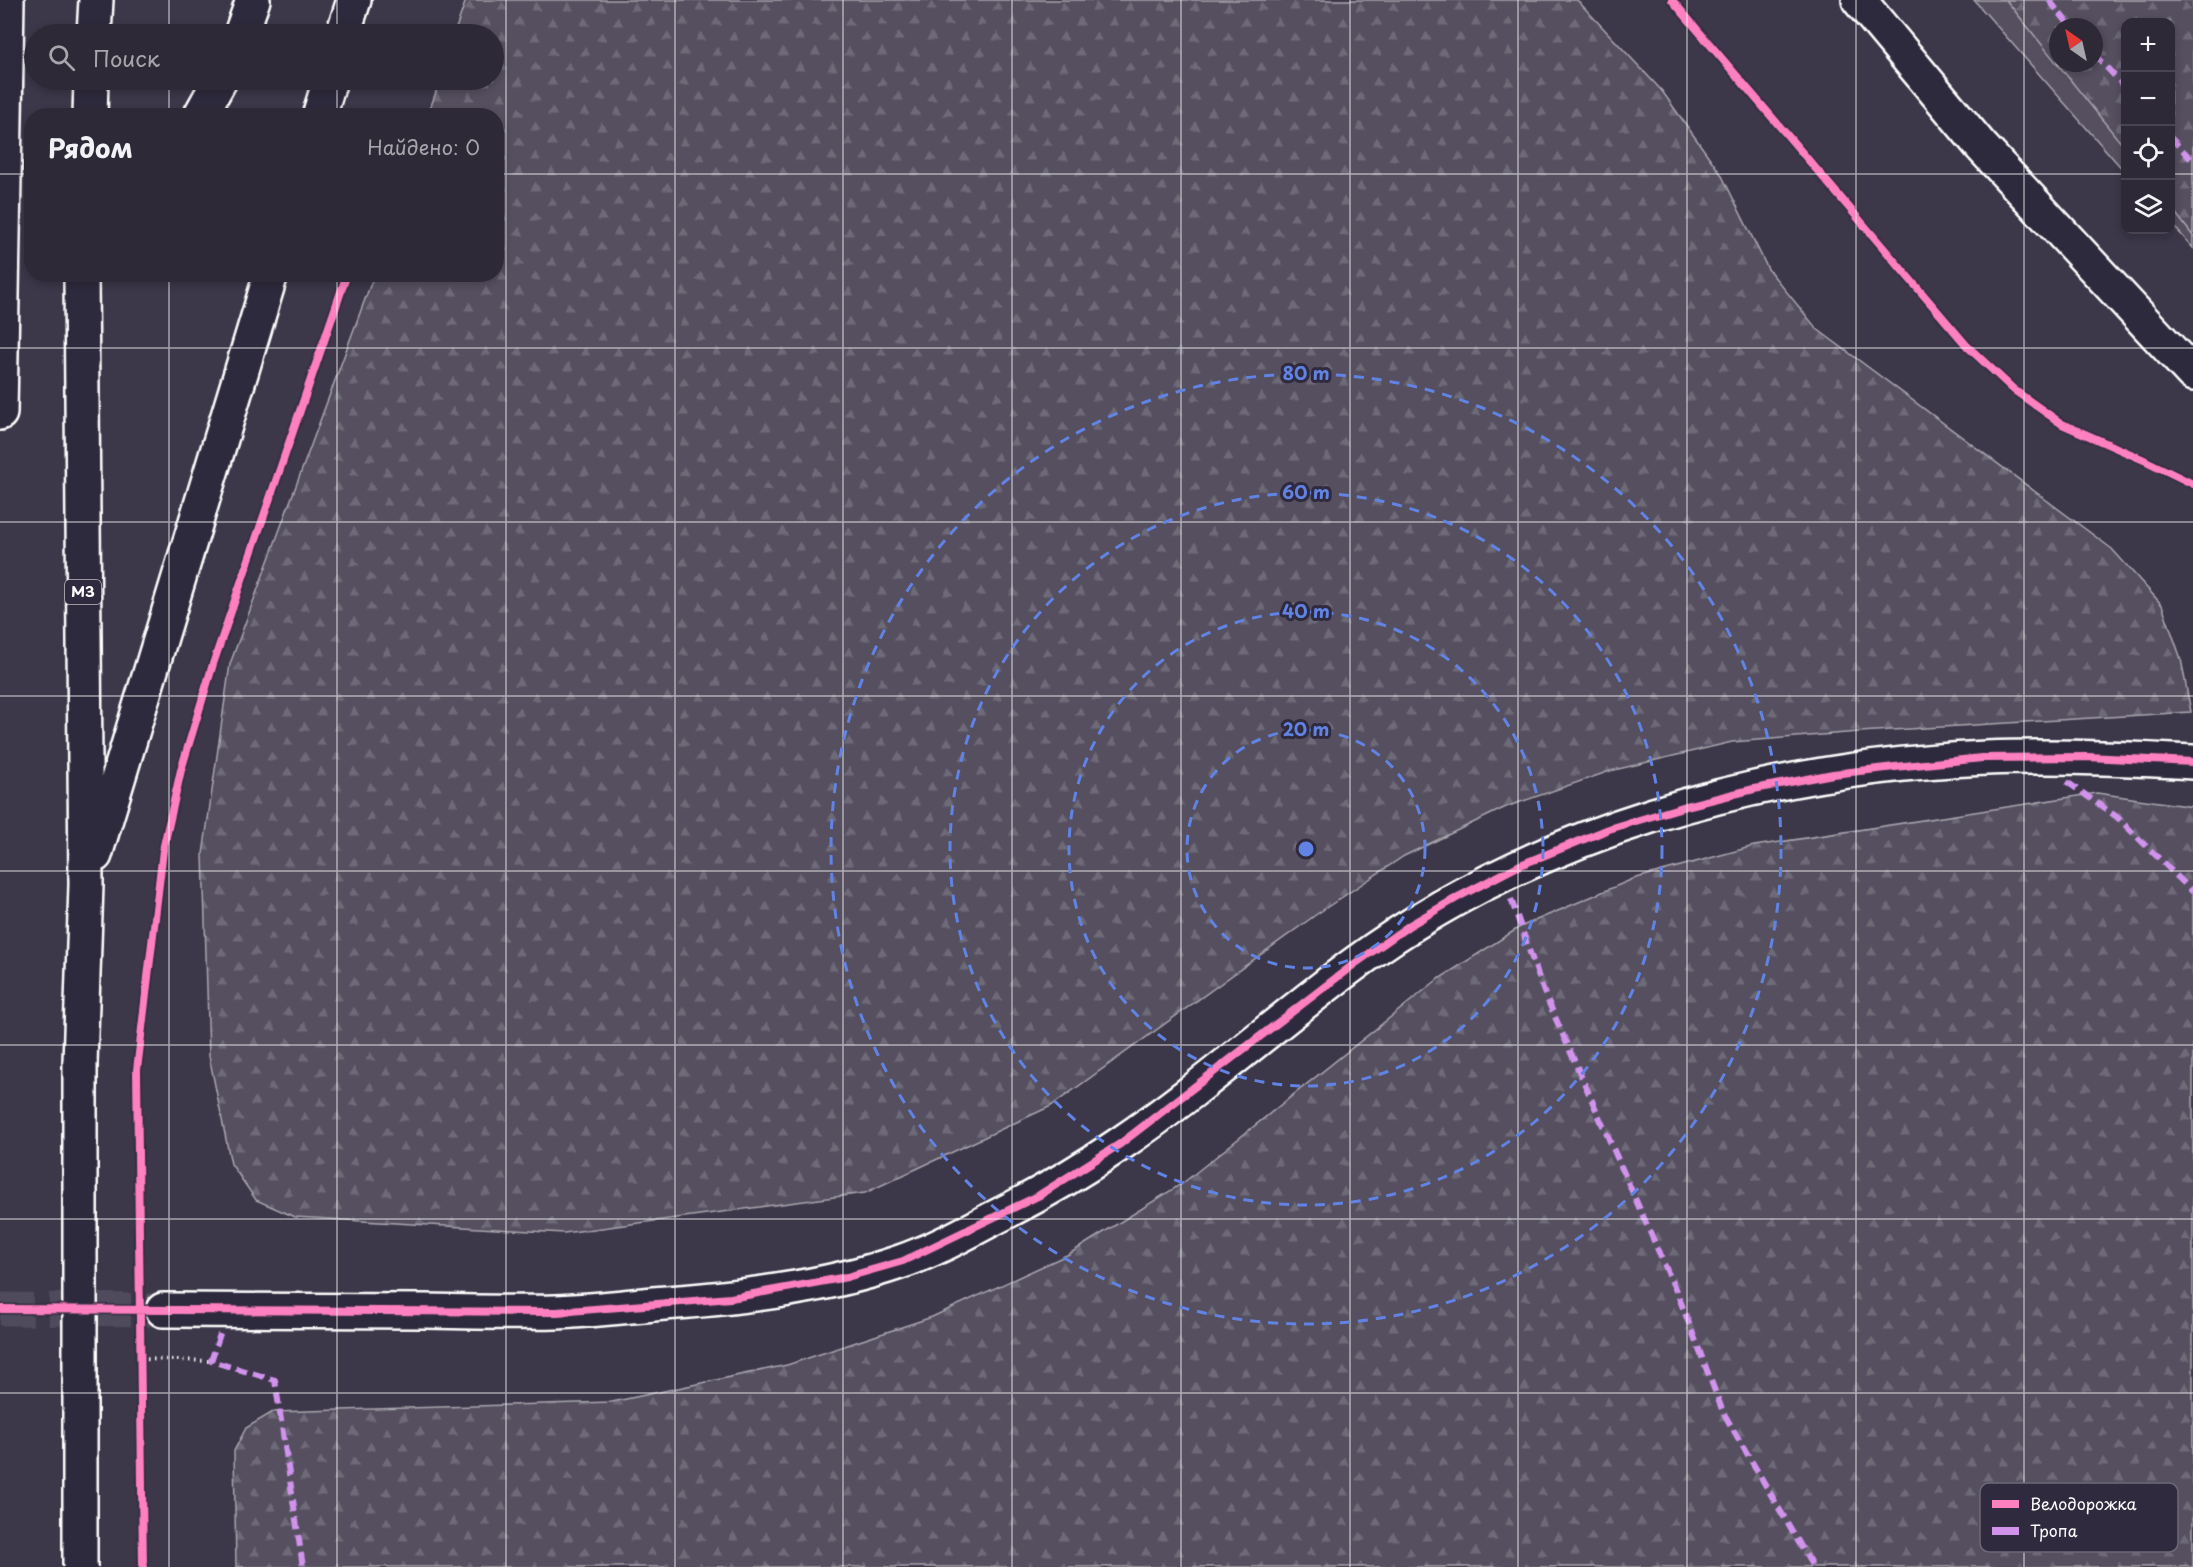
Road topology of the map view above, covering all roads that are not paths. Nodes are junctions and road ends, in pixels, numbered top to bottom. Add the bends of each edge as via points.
1 (7, 0) edge
2 (96, 0) edge
3 (253, 0) edge
4 (354, 0) edge
5 (1859, 0) edge
6 (95, 24) edge
7 (245, 24) edge
8 (347, 24) edge
9 (91, 90) edge
10 (214, 90) edge
11 (327, 90) edge
12 (90, 108) edge
13 (204, 108) edge
14 (321, 108) edge
15 (86, 282) edge
16 (269, 282) edge
17 (2193, 374) edge
18 (0, 412) edge
19 (2193, 762) edge
20 (86, 885) junction
21 (163, 1310) tunnel mouth
22 (80, 1567) edge

1 - 18 main road
2 - 6 main road
3 - 7 main road
4 - 8 main road
5 - 17 main road via 1981,146
9 - 12 main road
10 - 13 main road
11 - 14 main road
15 - 20 main road, М3
16 - 20 main road
19 - 21 main road via 1982,758 1854,771 1743,792 1609,829 1518,866 1410,925 1120,1144 1038,1196 903,1261 847,1277 731,1298 557,1312
20 - 22 main road, М3, bridge via 80,1063

